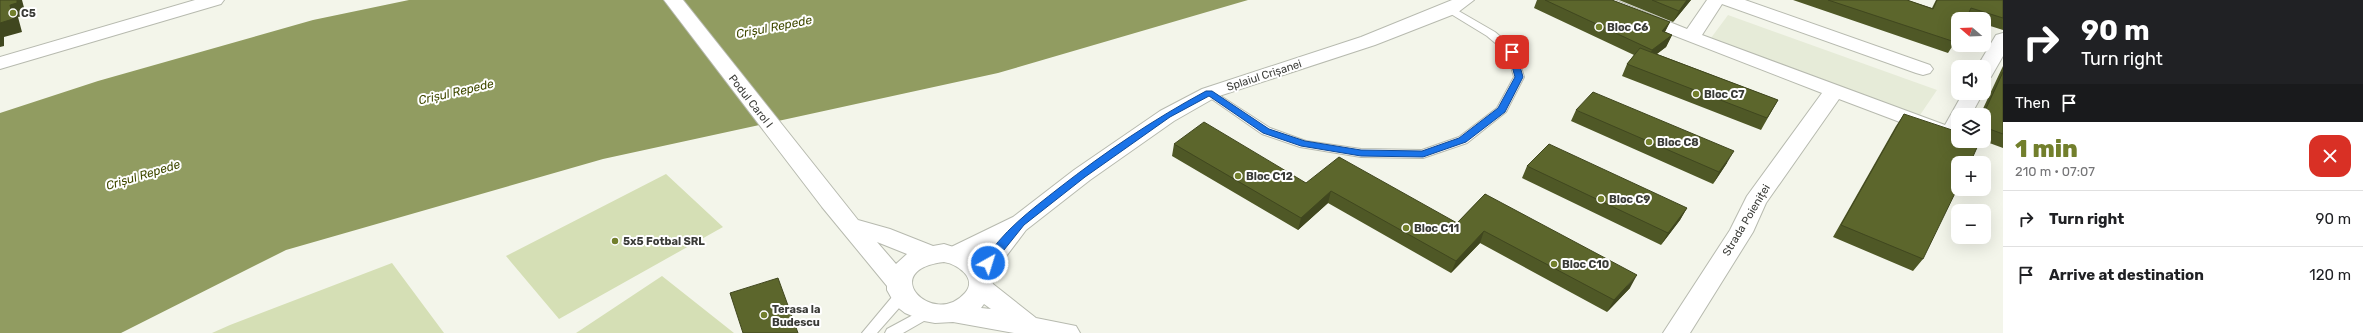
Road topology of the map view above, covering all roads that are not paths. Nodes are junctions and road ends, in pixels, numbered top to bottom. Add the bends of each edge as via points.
1 (215, 0) edge
2 (673, 0) edge
3 (1599, 0) edge
4 (1716, 0) edge
5 (1728, 0) edge
6 (1458, 5) edge
7 (1691, 37) junction
8 (2003, 39) edge
9 (1991, 60) edge
10 (0, 63) edge
11 (1923, 69) dead end
12 (1835, 90) junction
13 (1209, 93) junction
14 (1951, 132) edge
15 (1020, 223) junction
16 (849, 226) junction
17 (930, 254) junction
18 (955, 255) junction
19 (980, 281) junction
20 (900, 290) junction
21 (953, 312) junction
22 (926, 313) junction
23 (1030, 325) junction
24 (869, 333) edge
25 (892, 333) edge
26 (1067, 333) edge
27 (1676, 333) edge

1 - 10 street
2 - 16 street, Podul Carol I
3 - 7 street
4 - 7 street
5 - 11 street
6 - 13 street, Splaiul Crișanei via 1368,41
6 - 13 lane via 1512,52 1519,77 1502,110 1463,140 1423,154 1361,153 1304,144 1266,131
7 - 12 street
8 - 9 street
12 - 14 street
12 - 27 street, Strada Poieniței via 1755,201 1740,232
13 - 15 street, Splaiul Crișanei via 1167,116 1082,175
15 - 18 street, Splaiul Crișanei
15 - 19 street, Splaiul Crișanei
16 - 17 street via 882,235
16 - 20 street, Podul Carol I via 868,245
17 - 18 street
17 - 20 street via 909,264 902,274
18 - 19 street via 967,260
19 - 21 street via 975,298
19 - 23 street
20 - 22 street via 914,308
20 - 24 lane
21 - 22 street
21 - 23 street
22 - 25 lane
23 - 26 street

